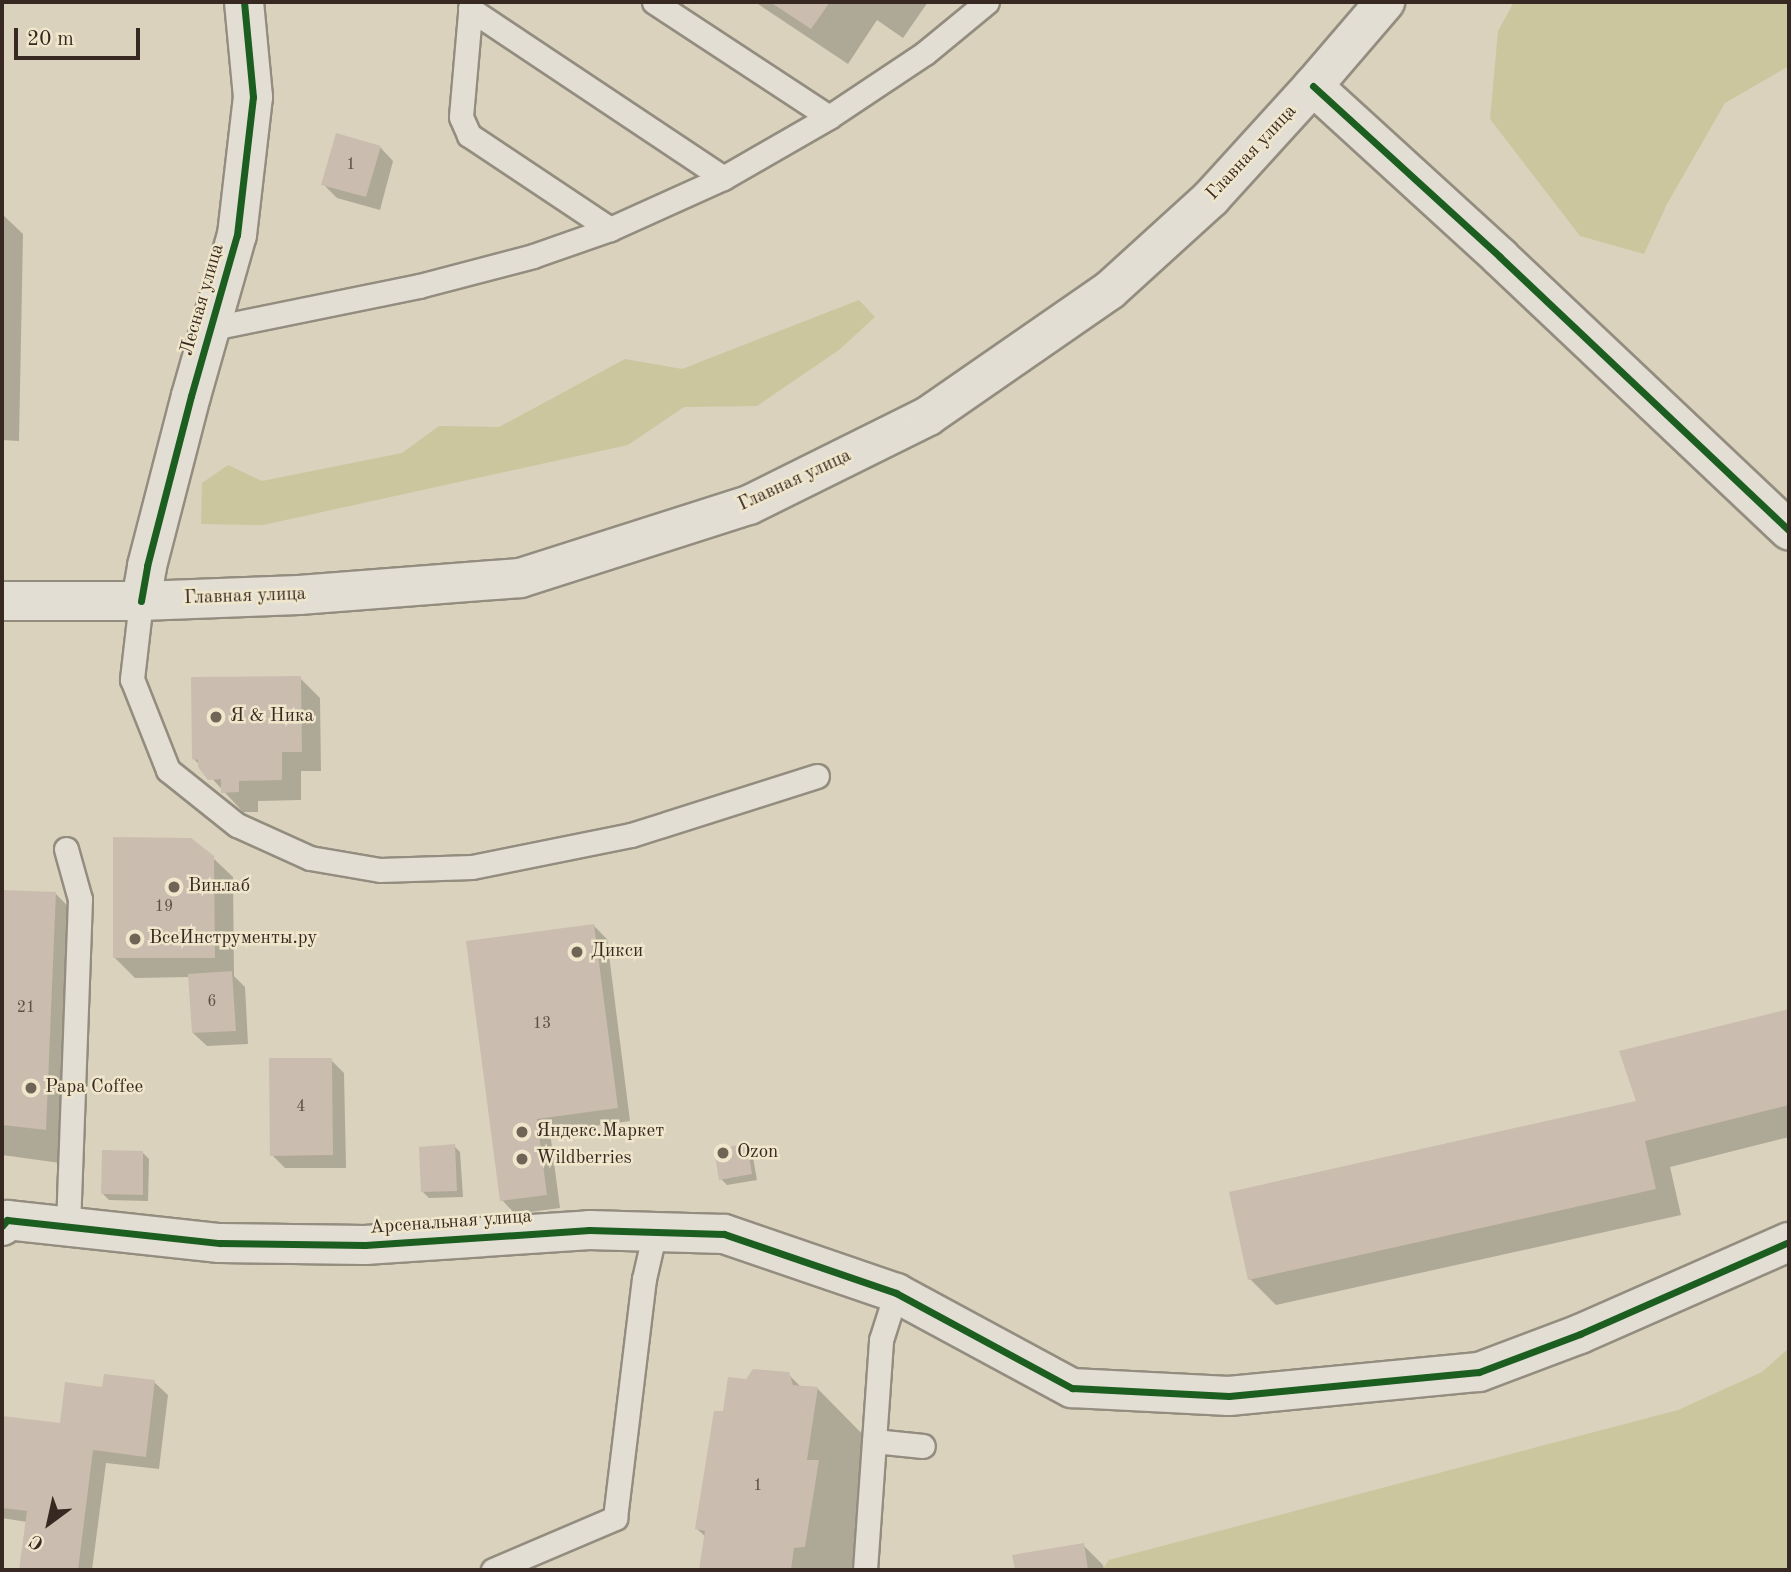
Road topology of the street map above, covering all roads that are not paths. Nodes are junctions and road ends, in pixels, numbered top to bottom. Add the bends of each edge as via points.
1 (244, 2) edge
2 (654, 2) edge
3 (987, 2) edge
4 (1385, 2) edge
5 (470, 6) edge
6 (1313, 86) junction
7 (828, 117) junction
8 (723, 178) junction
9 (610, 229) junction
10 (213, 328) junction
11 (1789, 530) edge
12 (2, 601) edge
13 (141, 601) junction
14 (817, 776) dead end
15 (66, 849) dead end
16 (4, 1222) edge
17 (68, 1228) junction
18 (655, 1231) junction
19 (1789, 1242) edge
20 (897, 1293) junction
21 (874, 1441) junction
22 (923, 1446) dead end
23 (493, 1570) edge
24 (865, 1570) edge

1 - 10 street, Лесная улица via 253,97 237,235
2 - 7 lane
3 - 7 lane via 925,53
4 - 6 street, Главная улица
5 - 8 lane
5 - 9 lane via 461,117 469,135
6 - 11 street
6 - 13 street, Главная улица via 1211,198 1110,290 928,416 749,505 520,578 299,595
7 - 8 lane
8 - 9 lane
9 - 10 lane via 533,256 419,286
10 - 13 street, Лесная улица via 191,396
12 - 13 street, Главная улица
13 - 14 lane via 132,679 168,770 237,825 310,858 380,870 472,867 631,835
15 - 17 lane via 80,899
16 - 17 street, Арсенальная улица
17 - 18 street, Арсенальная улица via 220,1243 365,1245 589,1230
18 - 20 street, Арсенальная улица via 724,1234
18 - 23 lane via 615,1518
19 - 20 street, Арсенальная улица via 1580,1334 1479,1372 1230,1395 1072,1388
20 - 21 lane via 881,1340
21 - 22 lane
21 - 24 lane

